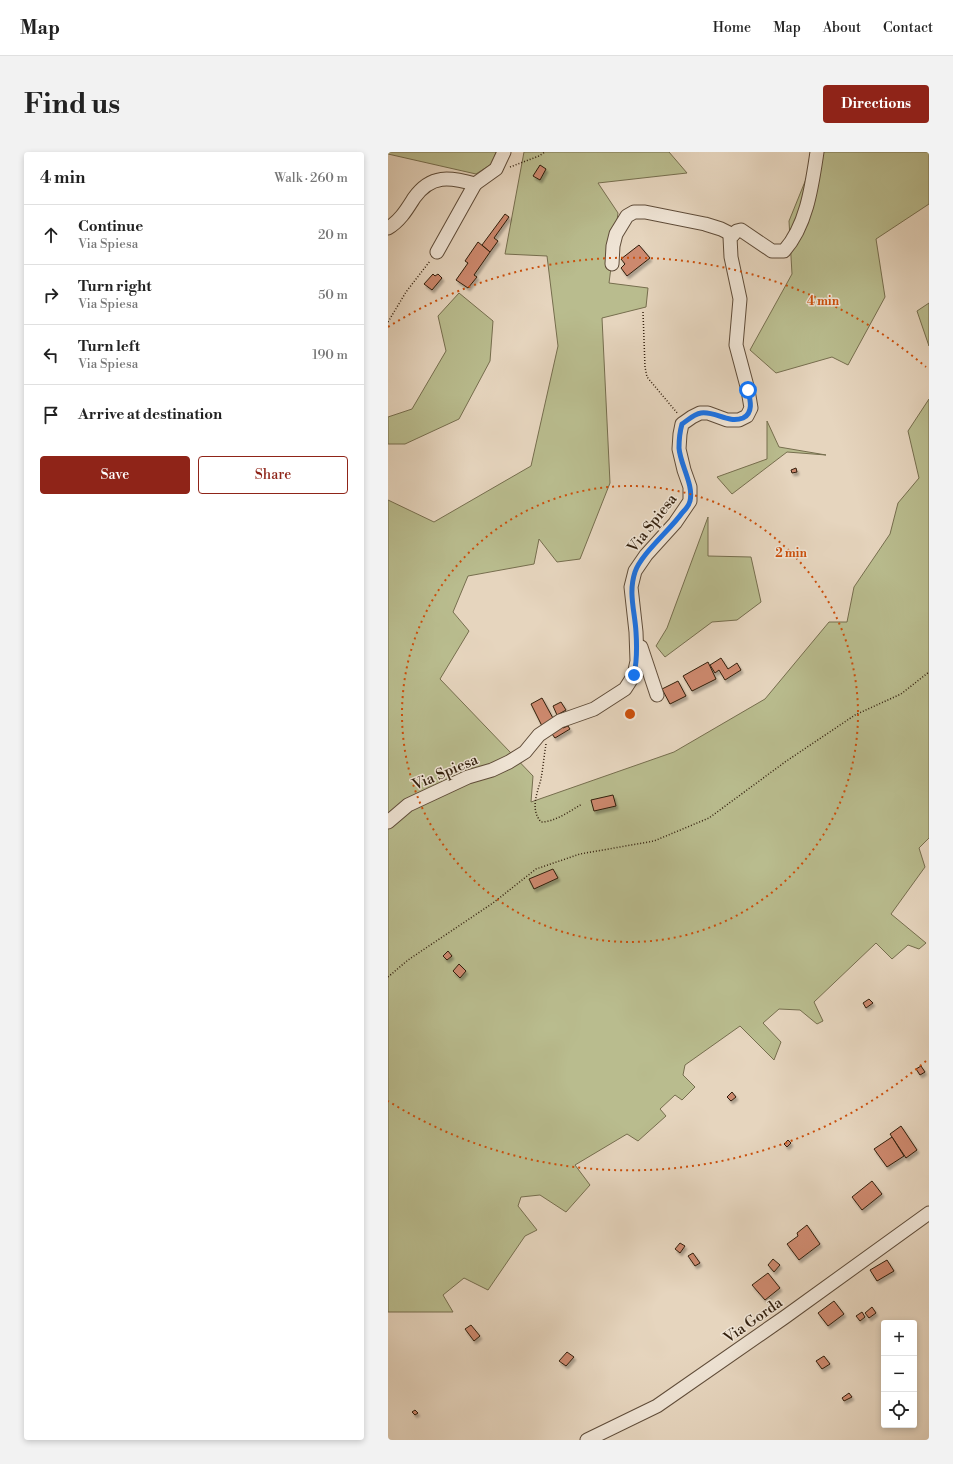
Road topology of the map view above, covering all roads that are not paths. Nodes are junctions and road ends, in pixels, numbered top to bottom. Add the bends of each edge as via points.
1 (504, 152) edge
2 (817, 152) edge
3 (475, 184) junction
4 (388, 228) edge
5 (733, 235) junction
6 (437, 252) road end
7 (612, 264) dead end
8 (636, 632) junction
9 (657, 695) dead end
10 (388, 822) edge
11 (929, 1213) edge
12 (587, 1440) edge

1 - 3 street via 496,169
2 - 5 street via 809,195 799,227 784,251 772,251 741,230
3 - 4 street via 458,180 433,180 415,197 407,211
3 - 6 street
5 - 7 street via 705,224 634,212 627,216 616,234
5 - 8 street, Via Spiesa via 730,237 732,257 740,299 736,345 751,408 747,416 739,420 727,420 708,413 700,413 682,424 679,448 690,487 690,501 635,570 631,587
8 - 9 street
8 - 10 street, Via Spiesa via 637,662 634,675 625,689 594,709 560,721 539,735 525,752 509,762 468,777 408,805
11 - 12 street, Via Gorda via 786,1317 656,1406

